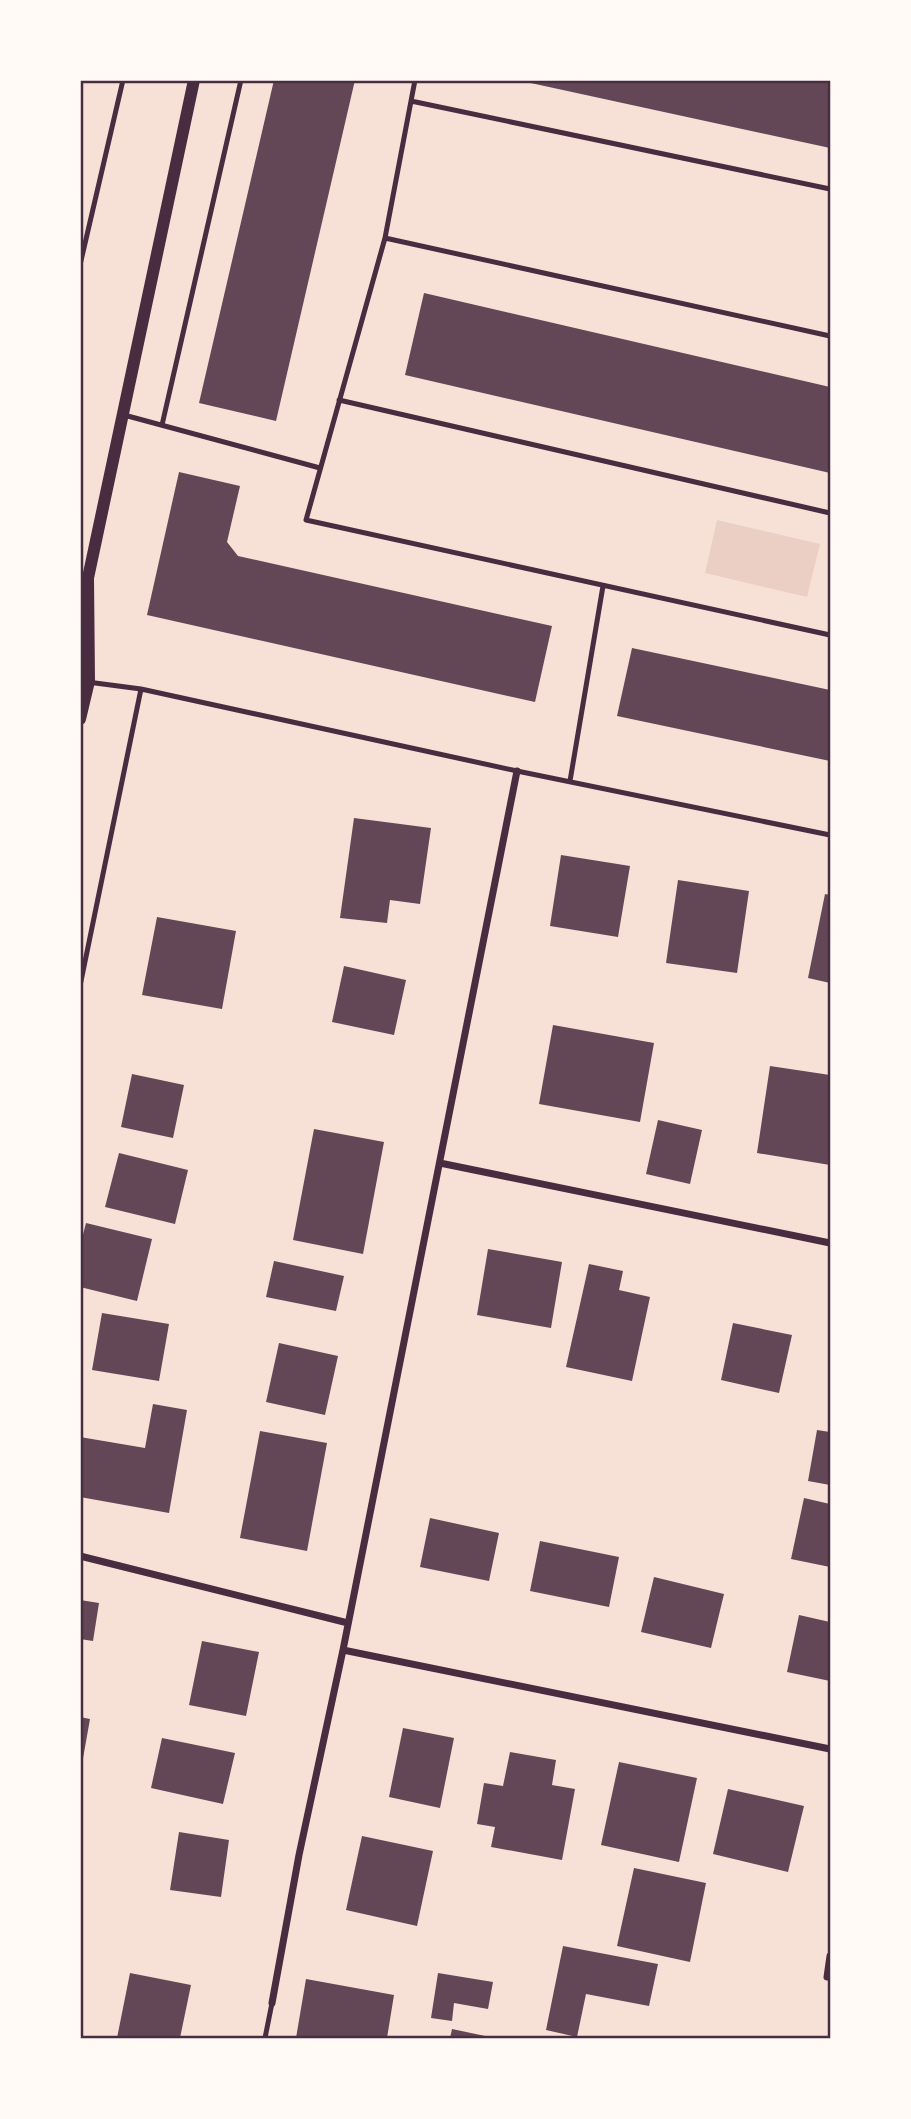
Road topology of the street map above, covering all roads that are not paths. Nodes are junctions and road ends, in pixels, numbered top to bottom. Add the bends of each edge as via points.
1 (123, 80) edge
2 (194, 80) edge
3 (241, 80) edge
4 (415, 80) edge
5 (411, 101) junction
6 (831, 189) edge
7 (385, 237) junction
8 (80, 265) edge
9 (831, 336) edge
10 (339, 400) junction
11 (124, 415) junction
12 (162, 425) junction
13 (320, 468) junction
14 (831, 513) edge
15 (84, 577) edge
16 (603, 586) junction
17 (831, 635) edge
18 (85, 681) edge
19 (141, 689) junction
20 (80, 719) edge
21 (517, 771) junction
22 (570, 781) junction
23 (831, 835) edge
24 (80, 986) edge
25 (440, 1163) junction
26 (831, 1243) edge
27 (80, 1556) edge
28 (348, 1623) junction
29 (343, 1650) junction
30 (831, 1749) edge
31 (831, 1956) edge
32 (831, 1978) edge
33 (272, 2003) joint
34 (265, 2039) edge

1 - 8 lane
2 - 11 street
3 - 12 lane
4 - 5 lane
5 - 6 lane
5 - 7 lane
7 - 9 lane
7 - 10 lane
10 - 13 lane
10 - 14 lane
11 - 12 lane
11 - 15 street
12 - 13 lane
13 - 16 lane via 306,520
15 - 18 street
16 - 17 lane
16 - 22 lane
18 - 19 lane
18 - 20 street
19 - 21 lane
19 - 24 lane
21 - 22 lane
21 - 25 street
22 - 23 lane
25 - 26 street
25 - 28 street
27 - 28 street
28 - 29 street
29 - 30 street
29 - 33 street
31 - 32 street via 827,1977
33 - 34 lane

